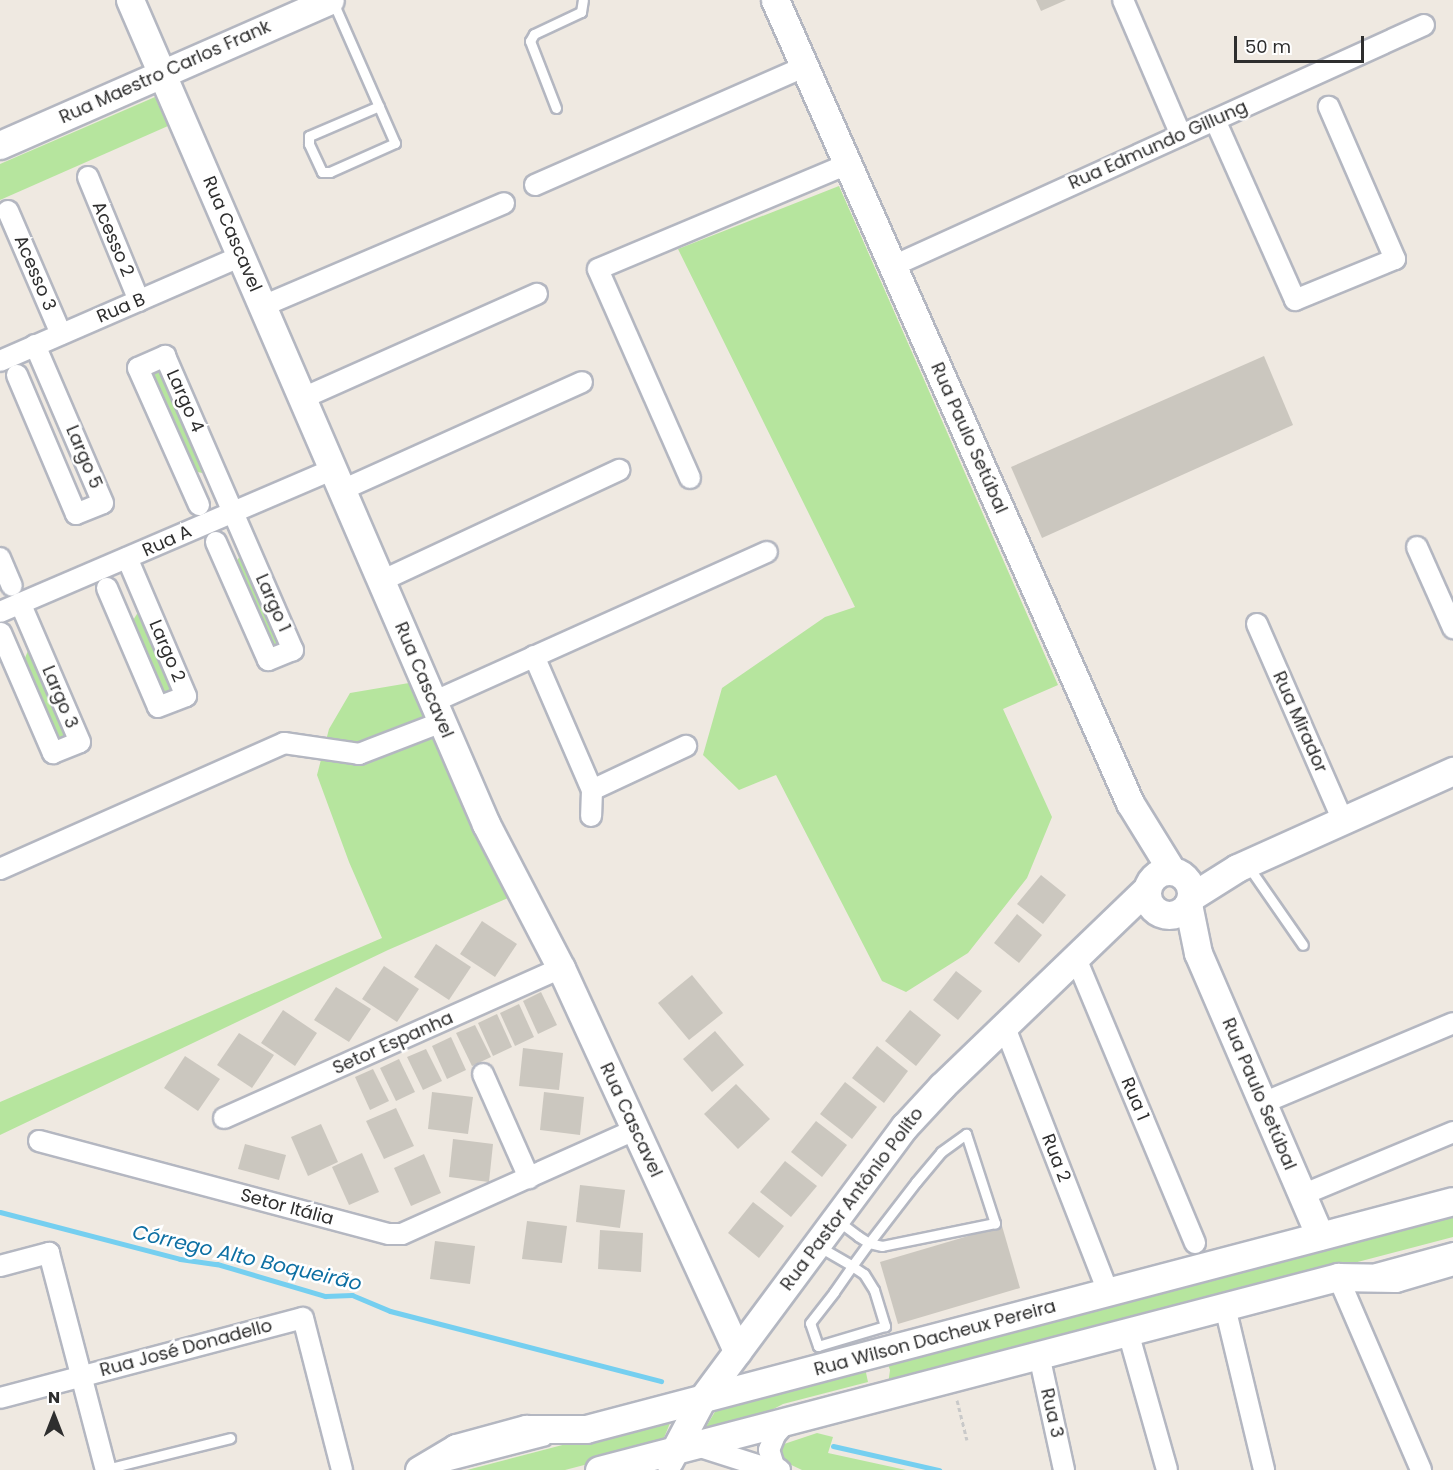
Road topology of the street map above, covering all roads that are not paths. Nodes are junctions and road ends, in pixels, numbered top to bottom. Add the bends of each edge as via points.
1 (130, 0) edge
2 (331, 0) edge
3 (583, 0) edge
4 (775, 0) edge
5 (1123, 0) edge
6 (302, 5) edge
7 (1424, 25) dead end
8 (804, 67) junction
9 (163, 73) junction
10 (379, 106) junction
11 (1329, 107) dead end
12 (556, 108) dead end
13 (1215, 120) junction
14 (1181, 135) junction
15 (0, 145) edge
16 (848, 164) junction
17 (88, 177) dead end
18 (535, 185) dead end
19 (504, 203) dead end
20 (9, 211) dead end
21 (242, 256) junction
22 (893, 266) junction
23 (537, 294) dead end
24 (139, 301) junction
25 (263, 306) junction
26 (61, 334) junction
27 (35, 345) junction
28 (0, 361) edge
29 (17, 375) dead end
30 (50, 378) junction
31 (582, 382) dead end
32 (303, 398) junction
33 (33, 412) junction
34 (619, 470) dead end
35 (187, 478) junction
36 (690, 478) dead end
37 (338, 479) junction
38 (222, 486) junction
39 (199, 505) dead end
40 (233, 512) junction
41 (244, 538) junction
42 (216, 542) dead end
43 (1417, 547) dead end
44 (767, 552) dead end
45 (0, 558) edge
46 (127, 558) junction
47 (226, 567) junction
48 (381, 581) junction
49 (107, 588) dead end
50 (142, 592) junction
51 (16, 595) junction
52 (0, 612) edge
53 (122, 624) junction
54 (1257, 624) dead end
55 (1453, 627) edge
56 (32, 631) junction
57 (1, 633) edge
58 (534, 656) junction
59 (16, 668) junction
60 (437, 712) junction
61 (686, 746) dead end
62 (1453, 771) edge
63 (592, 790) junction
64 (591, 816) dead end
65 (1343, 820) junction
66 (1242, 866) junction
67 (0, 869) edge
68 (1177, 896) junction
69 (1103, 933) junction
70 (1303, 945) dead end
71 (1075, 956) junction
72 (561, 968) junction
73 (1453, 1023) edge
74 (1004, 1025) junction
75 (483, 1074) dead end
76 (1263, 1103) junction
77 (224, 1118) dead end
78 (635, 1130) junction
79 (1453, 1132) edge
80 (39, 1140) dead end
81 (529, 1178) junction
82 (1302, 1195) junction
83 (1453, 1201) edge
84 (835, 1218) junction
85 (1320, 1236) junction
86 (869, 1243) junction
87 (1195, 1243) dead end
88 (816, 1245) junction
89 (1453, 1247) edge
90 (1453, 1261) edge
91 (0, 1266) edge
92 (852, 1266) junction
93 (1338, 1277) junction
94 (1108, 1292) junction
95 (1225, 1307) junction
96 (1128, 1332) junction
97 (743, 1344) junction
98 (1039, 1355) junction
99 (856, 1358) junction
100 (81, 1376) junction
101 (777, 1379) junction
102 (0, 1398) edge
103 (702, 1399) junction
104 (867, 1400) junction
105 (787, 1421) junction
106 (586, 1429) junction
107 (230, 1438) dead end
108 (678, 1455) edge
109 (610, 1469) edge
110 (106, 1470) edge
111 (342, 1470) edge
112 (419, 1470) edge
113 (431, 1470) edge
114 (773, 1470) edge
115 (780, 1470) edge
116 (1064, 1470) edge
117 (1167, 1470) edge
118 (1264, 1470) edge
119 (1421, 1470) edge

1 - 9 main road, Rua Cascavel
2 - 6 main road, Rua Maestro Carlos Frank
2 - 10 lane
3 - 12 lane via 580,12 534,34 530,41
4 - 8 main road, Rua Paulo Setúbal
5 - 14 street
6 - 9 main road, Rua Maestro Carlos Frank
7 - 13 street, Rua Edmundo Gillung
8 - 16 main road, Rua Paulo Setúbal
8 - 18 street
9 - 15 main road, Rua Maestro Carlos Frank
9 - 21 main road, Rua Cascavel
10 - 10 lane via 309,136 322,172 394,147 395,141
11 - 13 street via 1395,259 1295,300
13 - 14 street, Rua Edmundo Gillung
14 - 22 street, Rua Edmundo Gillung
16 - 22 main road, Rua Paulo Setúbal
16 - 36 street via 598,269
17 - 24 street, Acesso 2
19 - 25 street
20 - 26 street, Acesso 3
21 - 24 street, Rua B
21 - 25 main road, Rua Cascavel
22 - 68 main road, Rua Paulo Setúbal via 1130,803
23 - 32 street
24 - 26 street, Rua B
25 - 32 main road, Rua Cascavel
26 - 27 street, Rua B
27 - 28 street, Rua B
27 - 30 street, Largo 5
29 - 33 street, Largo 5
30 - 33 street
30 - 33 street, Largo 5 via 103,502 76,514
31 - 37 street, Rua A
32 - 37 main road, Rua Cascavel
34 - 48 street
35 - 38 street
35 - 38 street, Largo 4 via 138,368 165,356
35 - 39 street, Largo 4
37 - 40 street, Rua A
37 - 48 main road, Rua Cascavel
38 - 40 street, Largo 4
40 - 41 street, Largo 1
40 - 46 street, Rua A
41 - 47 street
41 - 47 street, Largo 1 via 293,650 268,660
42 - 47 street, Largo 1
43 - 55 street
44 - 58 street
45 - 51 street, Largo 3
46 - 50 street, Largo 2
46 - 51 street, Rua A
48 - 60 main road, Rua Cascavel
49 - 53 street, Largo 2
50 - 53 street
50 - 53 street, Largo 2 via 186,696 158,707
51 - 52 street, Rua A
51 - 56 street, Largo 3
54 - 65 street, Rua Mirador
56 - 59 street
56 - 59 street, Largo 3 via 80,742 53,753
57 - 59 street, Largo 3
58 - 60 street
58 - 63 street
60 - 67 street via 359,754 284,743
60 - 72 main road, Rua Cascavel via 486,824
61 - 63 street
62 - 65 main road, Rua Pastor Antônio Polito
63 - 64 street
65 - 66 main road, Rua Pastor Antônio Polito
66 - 68 main road, Rua Pastor Antônio Polito
66 - 70 lane
68 - 69 main road, Rua Pastor Antônio Polito
68 - 69 main road, Rua Pastor Antônio Polito via 1158,873
68 - 76 main road, Rua Paulo Setúbal
69 - 71 main road, Rua Pastor Antônio Polito
71 - 74 main road, Rua Pastor Antônio Polito
71 - 87 street, Rua 1
72 - 77 street, Setor Espanha
72 - 78 main road, Rua Cascavel
73 - 76 street
74 - 84 main road, Rua Pastor Antônio Polito via 905,1126
74 - 94 street, Rua 2
75 - 81 street
76 - 82 main road, Rua Paulo Setúbal
78 - 81 street, Setor Itália
78 - 97 main road, Rua Cascavel
79 - 82 street
80 - 81 street, Setor Itália via 389,1234 415,1229
82 - 85 main road, Rua Paulo Setúbal
83 - 85 main road, Rua Wilson Dacheux Pereira
84 - 86 lane
84 - 88 main road, Rua Pastor Antônio Polito
85 - 94 main road, Rua Wilson Dacheux Pereira
86 - 86 lane via 882,1246 930,1239 995,1223 966,1134 941,1152
86 - 92 lane
88 - 92 lane
88 - 97 main road, Rua Pastor Antônio Polito
89 - 93 lane
90 - 93 main road via 1395,1278
91 - 100 street via 49,1253
92 - 92 lane via 810,1323 818,1346 885,1326 874,1290
93 - 95 main road
93 - 119 street
94 - 99 main road, Rua Wilson Dacheux Pereira
95 - 96 main road
95 - 118 street
96 - 98 main road
96 - 117 street
97 - 101 main road, Rua Cascavel via 755,1362
97 - 103 main road, Rua Pastor Antônio Polito
98 - 104 main road
98 - 116 street, Rua 3
99 - 101 main road, Rua Wilson Dacheux Pereira
99 - 104 main road via 869,1360 881,1375 879,1390
100 - 102 street, Rua José Donadello
100 - 110 street
100 - 111 street, Rua José Donadello via 303,1318
101 - 103 main road, Rua Wilson Dacheux Pereira
103 - 106 main road, Rua Wilson Dacheux Pereira
103 - 108 main road, Rua Pastor Antônio Polito
104 - 105 main road
105 - 108 main road
105 - 115 street via 769,1450 774,1466
106 - 112 main road, Rua Wilson Dacheux Pereira via 526,1429 456,1448
106 - 113 lane
107 - 110 lane
108 - 109 main road
108 - 114 street

